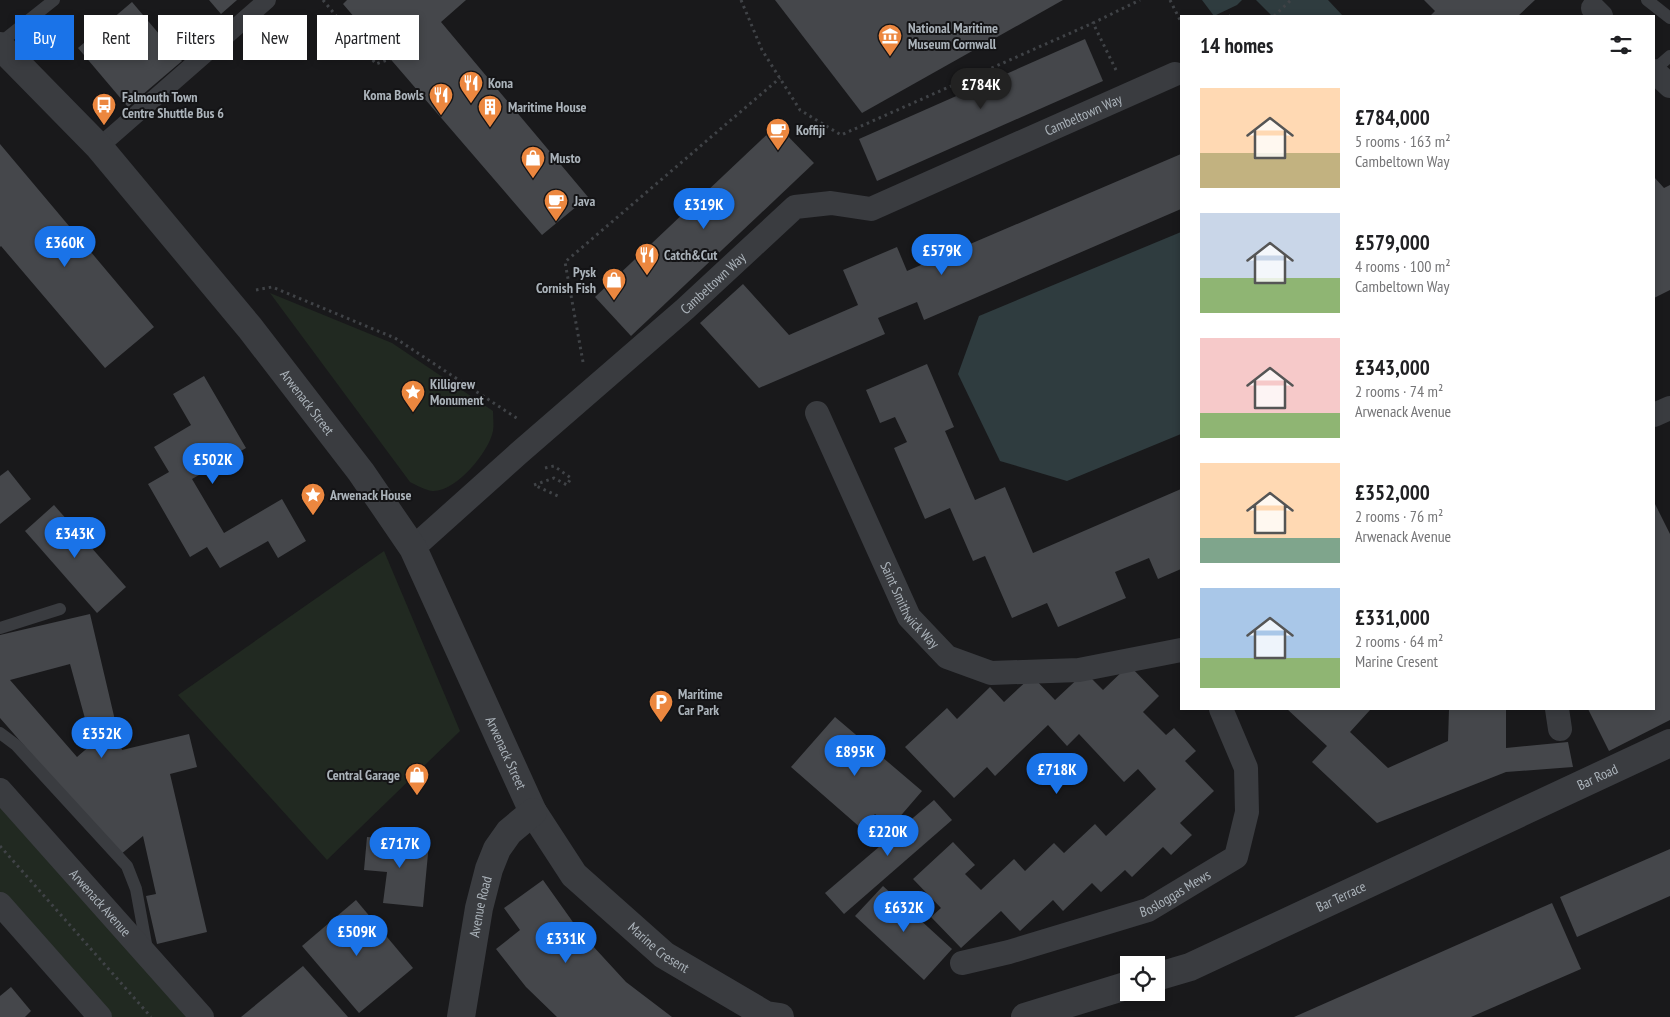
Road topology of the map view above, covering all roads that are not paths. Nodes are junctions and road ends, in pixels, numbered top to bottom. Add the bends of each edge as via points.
1 (54, 0) edge
2 (267, 0) edge
3 (1647, 0) edge
4 (1670, 18) edge
5 (0, 45) edge
6 (1670, 56) edge
7 (1655, 69) edge
8 (1655, 71) edge
9 (1175, 74) dead end
10 (1670, 86) edge
11 (99, 147) junction
12 (1670, 408) edge
13 (817, 412) dead end
14 (1655, 414) edge
15 (413, 548) junction
16 (60, 609) dead end
17 (0, 628) edge
18 (1180, 650) edge
19 (1221, 710) edge
20 (0, 733) edge
21 (1670, 743) edge
22 (0, 790) edge
23 (1524, 811) joint
24 (533, 812) junction
25 (0, 904) edge
26 (148, 956) junction
27 (962, 963) dead end
28 (1165, 974) edge
29 (1120, 988) edge
30 (773, 1016) edge
31 (100, 1017) edge
32 (202, 1017) edge
33 (461, 1017) edge
34 (1025, 1017) edge

1 - 5 lane
2 - 11 street
3 - 4 lane
5 - 11 street, Arwenack Street
6 - 7 lane
8 - 10 street
9 - 15 street, Cambeltown Way via 871,209 831,203 795,207 685,309
11 - 15 street, Arwenack Street via 256,335 361,472
12 - 14 street
13 - 18 street, Saint Smithwick Way via 909,617 947,658 991,673 1079,670
15 - 24 street, Arwenack Street
16 - 17 lane
19 - 27 street, Bosloggas Mews via 1246,768 1247,812 1236,856 1148,910
20 - 26 lane via 16,744 127,866 136,889
21 - 23 street, Bar Road
22 - 26 street, Arwenack Avenue
23 - 28 street, Bar Terrace via 1190,966
24 - 30 street, Marine Cresent via 574,875 664,955
24 - 33 street, Avenue Road via 510,832 497,849 489,869 479,908
25 - 31 street
26 - 32 street, Arwenack Avenue
29 - 34 street

